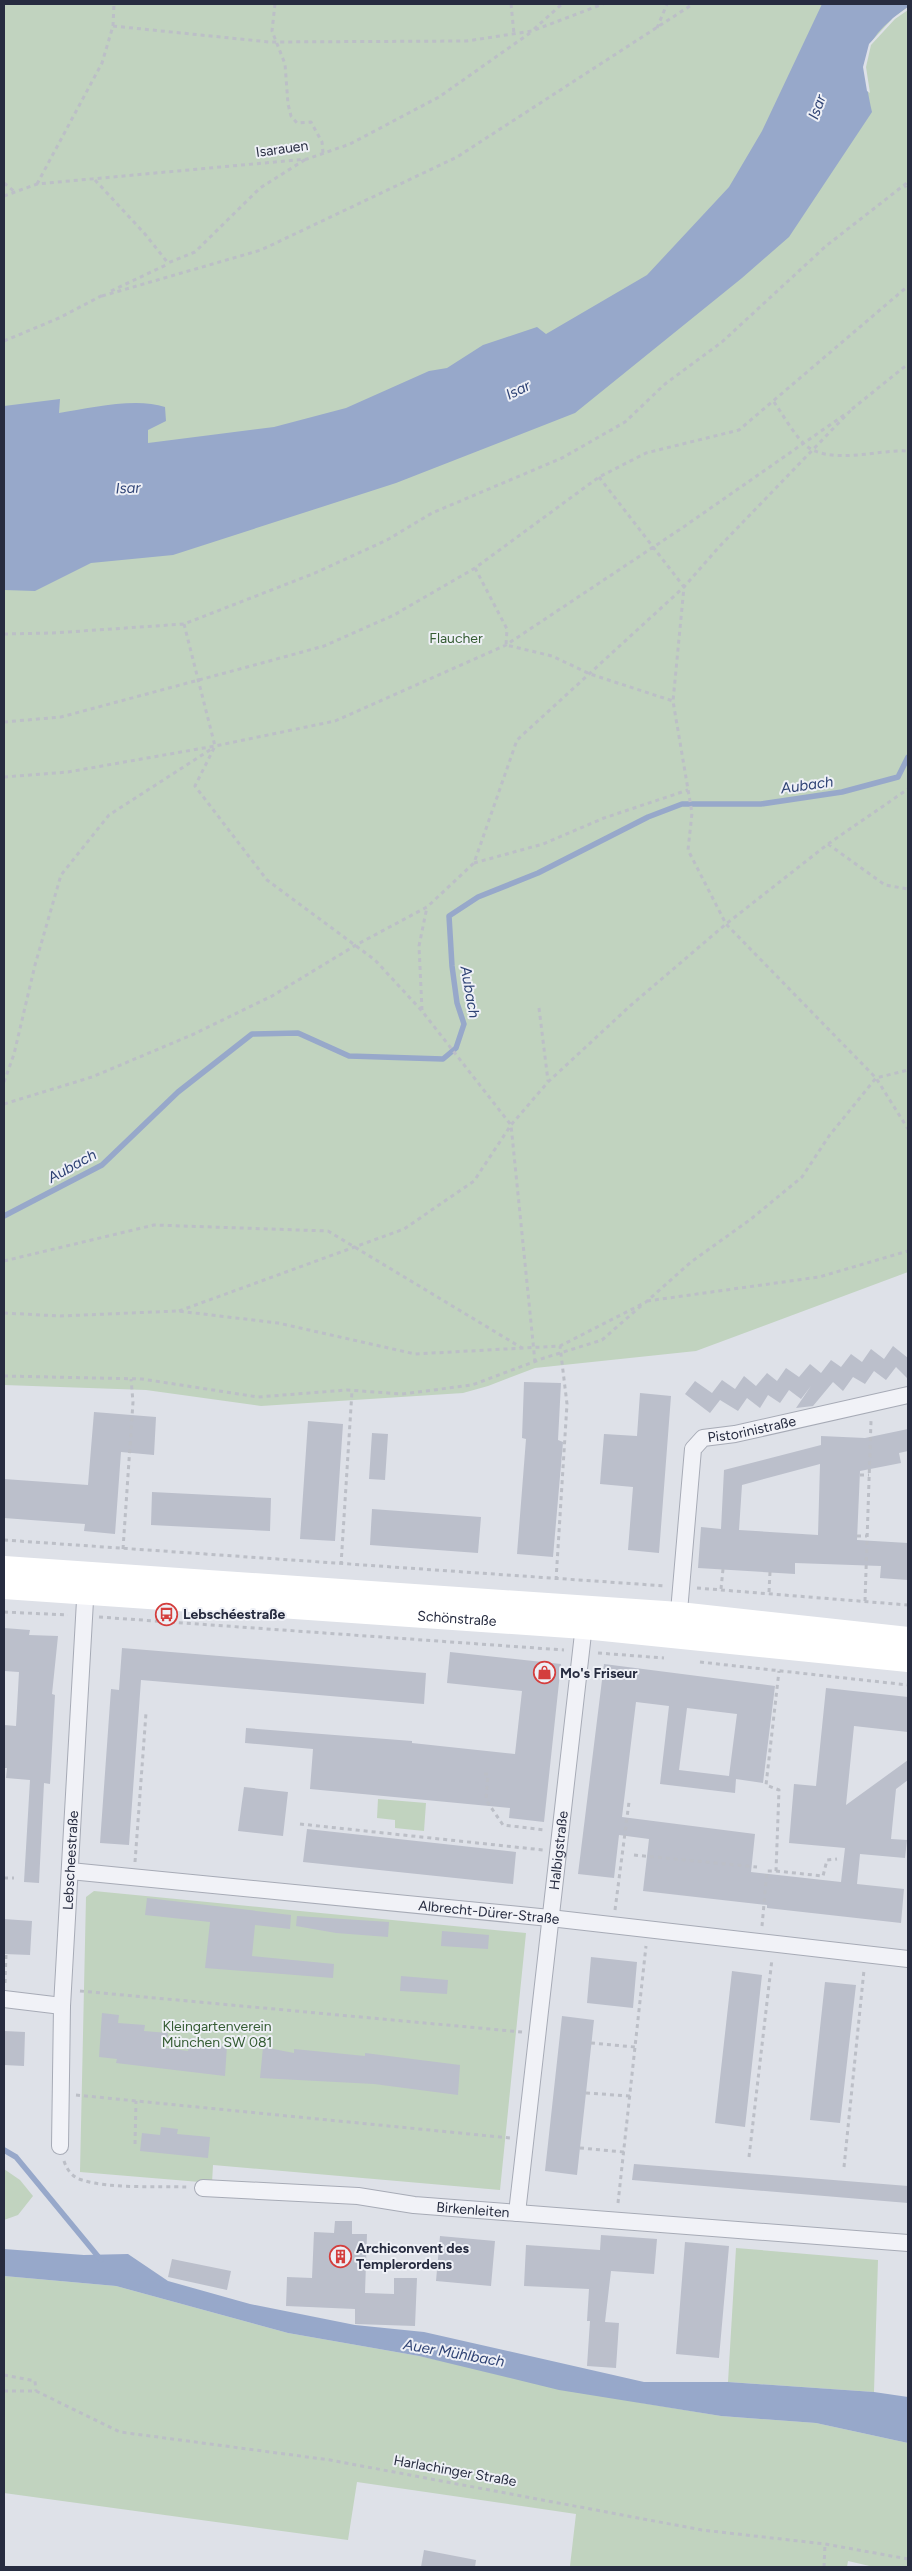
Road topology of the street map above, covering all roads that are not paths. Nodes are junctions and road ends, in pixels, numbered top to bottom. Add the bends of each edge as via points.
1 (908, 1394) edge
2 (4, 1568) edge
3 (86, 1583) junction
4 (4, 1586) edge
5 (585, 1617) junction
6 (678, 1625) junction
7 (908, 1639) edge
8 (908, 1660) edge
9 (70, 1871) junction
10 (550, 1918) junction
11 (908, 1959) edge
12 (4, 1999) edge
13 (62, 2006) junction
14 (60, 2146) road end
15 (203, 2188) road end
16 (517, 2213) junction
17 (908, 2243) edge

1 - 6 street, Pistorinistraße via 736,1434 703,1438 693,1449
2 - 3 street, Schönstraße
3 - 4 street, Schönstraße
3 - 5 street, Schönstraße
3 - 9 street, Lebscheestraße
5 - 6 street, Schönstraße
5 - 10 street, Halbigstraße
6 - 7 street, Schönstraße
6 - 8 street, Schönstraße
9 - 10 street, Albrecht-Dürer-Straße
9 - 13 street, Lebscheestraße
10 - 11 street, Albrecht-Dürer-Straße
10 - 16 street, Halbigstraße
12 - 13 street
13 - 14 street, Lebscheestraße
15 - 16 street, Birkenleiten via 358,2196 414,2205
16 - 17 street, Birkenleiten

